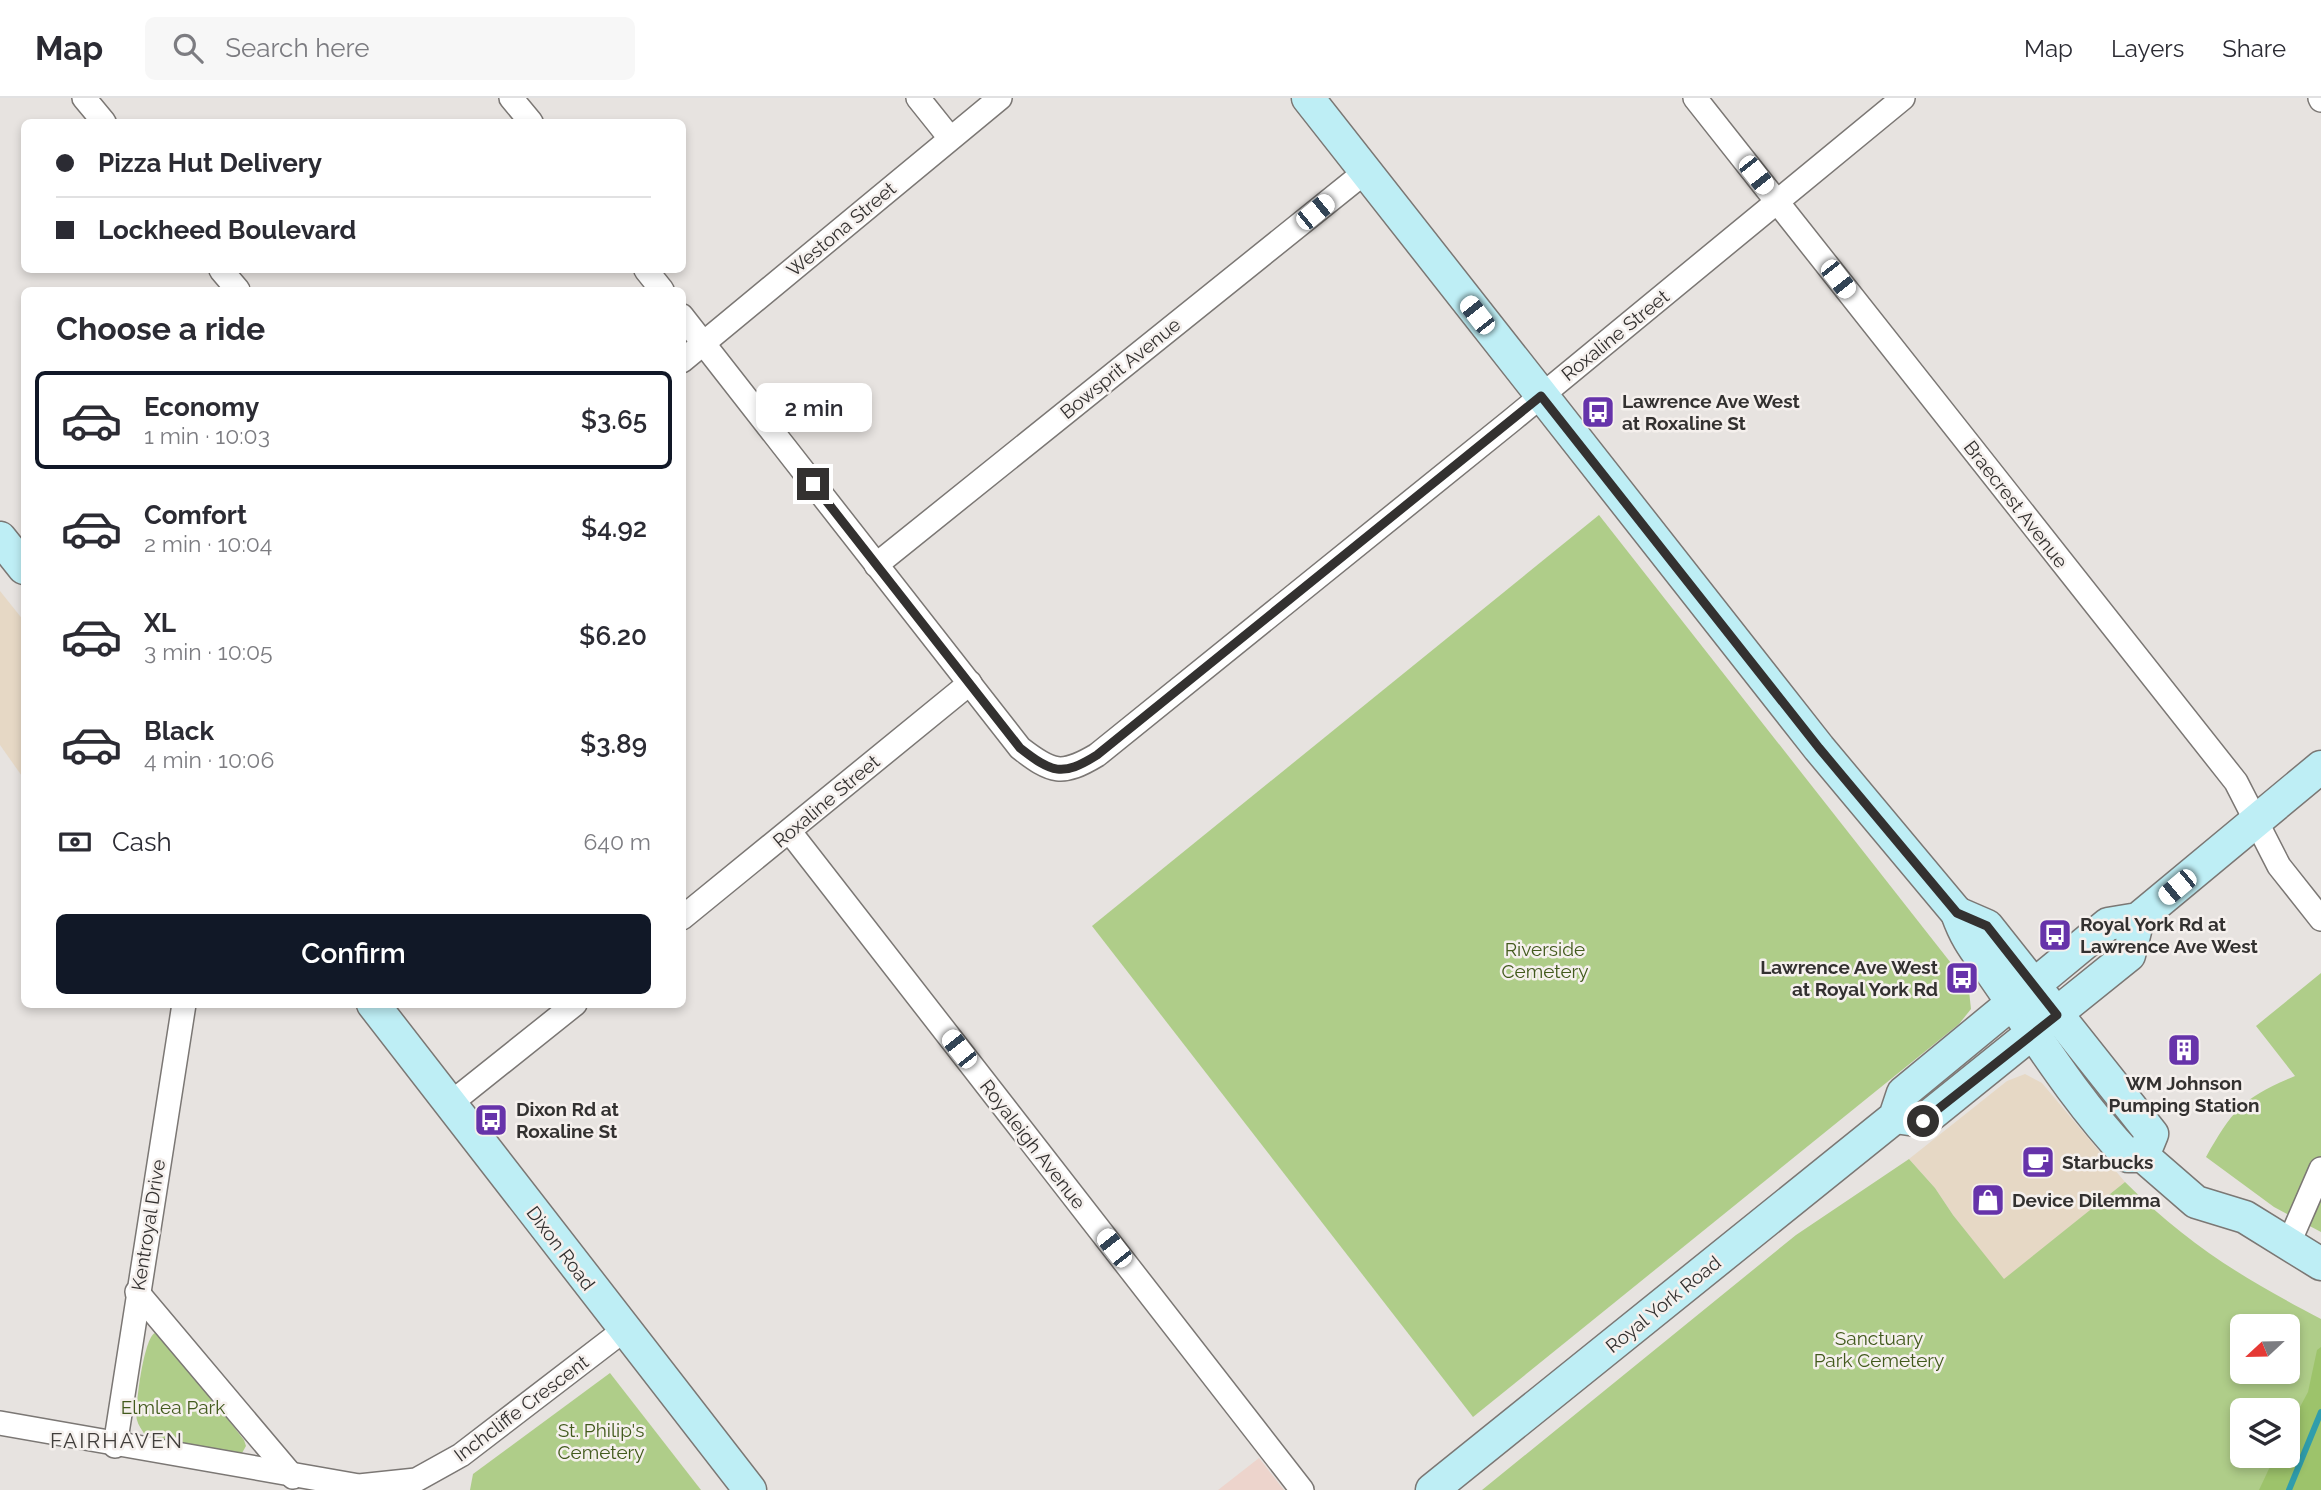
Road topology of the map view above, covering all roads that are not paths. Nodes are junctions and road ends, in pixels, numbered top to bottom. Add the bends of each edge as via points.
1 (84, 98) edge
2 (511, 98) edge
3 (918, 98) edge
4 (1000, 98) edge
5 (1308, 98) edge
6 (1695, 98) edge
7 (1903, 98) edge
8 (102, 119) edge
9 (528, 119) edge
10 (950, 138) junction
11 (1365, 172) junction
12 (1777, 203) junction
13 (224, 273) edge
14 (648, 273) edge
15 (235, 287) edge
16 (660, 287) edge
17 (686, 321) edge
18 (704, 344) junction
19 (686, 358) edge
20 (1541, 396) junction
21 (876, 565) junction
22 (970, 683) junction
23 (2321, 767) edge
24 (2256, 821) junction
25 (790, 832) junction
26 (686, 915) edge
27 (2138, 919) junction
28 (2321, 919) edge
29 (2023, 995) junction
30 (183, 1008) edge
31 (376, 1008) edge
32 (570, 1008) edge
33 (2057, 1015) junction
34 (2032, 1035) junction
35 (451, 1103) junction
36 (1895, 1117) junction
37 (2143, 1156) junction
38 (2321, 1169) edge
39 (2288, 1245) junction
40 (2321, 1264) edge
41 (137, 1292) junction
42 (624, 1330) junction
43 (0, 1423) edge
44 (116, 1446) junction
45 (293, 1477) junction
46 (750, 1490) edge
47 (1302, 1490) edge
48 (1432, 1490) edge

1 - 8 street
2 - 9 street
3 - 10 street
4 - 10 street, Westona Street
5 - 11 main road
6 - 12 street, Braecrest Avenue
7 - 12 street, Roxaline Street
10 - 18 street, Westona Street
11 - 20 main road
11 - 21 street, Bowsprit Avenue
12 - 20 street, Roxaline Street
12 - 24 street, Braecrest Avenue via 2236,782
13 - 15 street
14 - 16 street
17 - 18 street
18 - 19 street, Westona Street
18 - 21 street
20 - 22 street, Roxaline Street via 1077,767 1059,771 1039,763 1020,748
20 - 29 main road via 1819,748 1957,913 1987,926
21 - 22 street
22 - 25 street, Roxaline Street
23 - 24 main road, Royal York Road
24 - 27 main road, Royal York Road
24 - 28 street, Braecrest Avenue via 2279,866
25 - 26 street, Roxaline Street
25 - 47 street, Royaleigh Avenue
27 - 29 main road, Royal York Road via 2108,924
27 - 33 main road via 2129,955
29 - 33 main road
29 - 34 main road
29 - 36 main road, Royal York Road via 1903,1093
30 - 41 street, Kentroyal Drive
31 - 35 main road, Dixon Road
32 - 35 street
33 - 34 main road
33 - 37 main road via 2152,1134
34 - 36 main road via 1923,1121
34 - 37 main road via 2110,1138 2128,1156
35 - 42 main road, Dixon Road
36 - 48 main road, Royal York Road
37 - 39 main road via 2196,1202 2245,1217
38 - 39 street
39 - 40 main road
41 - 44 street, Kentroyal Drive
41 - 45 street
42 - 45 street, Inchcliffe Crescent via 461,1455 416,1480 359,1486
42 - 46 main road, Dixon Road
43 - 44 street, Inchcliffe Crescent
44 - 45 street, Inchcliffe Crescent

